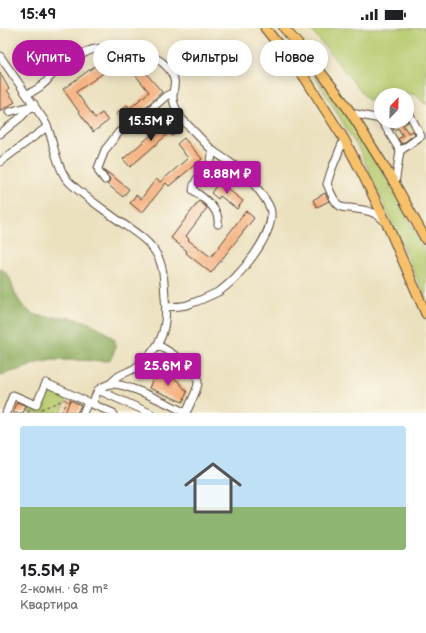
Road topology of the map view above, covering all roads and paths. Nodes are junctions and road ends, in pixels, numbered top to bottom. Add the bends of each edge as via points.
1 (265, 28) edge
2 (284, 28) edge
3 (0, 56) edge
4 (174, 92) junction
5 (27, 94) junction
6 (34, 104) junction
7 (9, 112) dead end
8 (351, 113) junction
9 (374, 118) edge
10 (414, 123) edge
11 (47, 127) junction
12 (386, 128) edge
13 (0, 134) edge
14 (344, 139) junction
15 (212, 150) junction
16 (400, 151) junction
17 (0, 162) edge
18 (105, 180) dead end
19 (395, 184) junction
20 (218, 224) dead end
21 (387, 224) junction
22 (426, 240) edge
23 (166, 306) junction
24 (426, 314) edge
25 (158, 345) junction
26 (110, 384) junction
27 (98, 390) junction
28 (31, 406) dead end
29 (93, 406) edge
30 (64, 407) junction
31 (67, 408) dead end
32 (39, 410) dead end
33 (6, 413) edge
34 (28, 413) edge
35 (61, 413) edge
36 (83, 413) edge
37 (113, 413) edge
38 (150, 413) edge
39 (186, 413) edge

1 - 14 main road via 305,78
2 - 8 main road
3 - 5 lane
4 - 5 lane via 172,73 152,56 141,52 95,49 84,52 35,91
4 - 15 lane via 173,102 181,118
4 - 18 lane via 135,123 119,132 105,150 98,168
5 - 6 lane
6 - 7 lane
6 - 11 lane
6 - 13 lane
8 - 9 lane
8 - 19 main road
10 - 16 lane via 421,136
11 - 17 lane
11 - 23 lane via 65,177 89,199 141,236 157,255 163,273
12 - 16 lane
14 - 21 main road
14 - 21 lane via 327,184 336,202 344,208 374,213
15 - 20 lane via 210,164 195,181 193,190 210,204 216,213
15 - 23 lane via 238,168 266,199 270,209 268,231 242,272 226,287 186,305
16 - 19 lane
19 - 22 main road
21 - 24 main road
23 - 25 lane via 165,327
25 - 26 lane via 135,368
25 - 39 lane via 196,375 198,384
26 - 27 lane
26 - 39 lane via 138,391
27 - 29 lane
27 - 38 lane
28 - 34 path
29 - 33 lane via 46,384 36,405 14,395
29 - 36 lane
29 - 37 lane
30 - 31 path
30 - 32 path via 68,398
30 - 35 path

